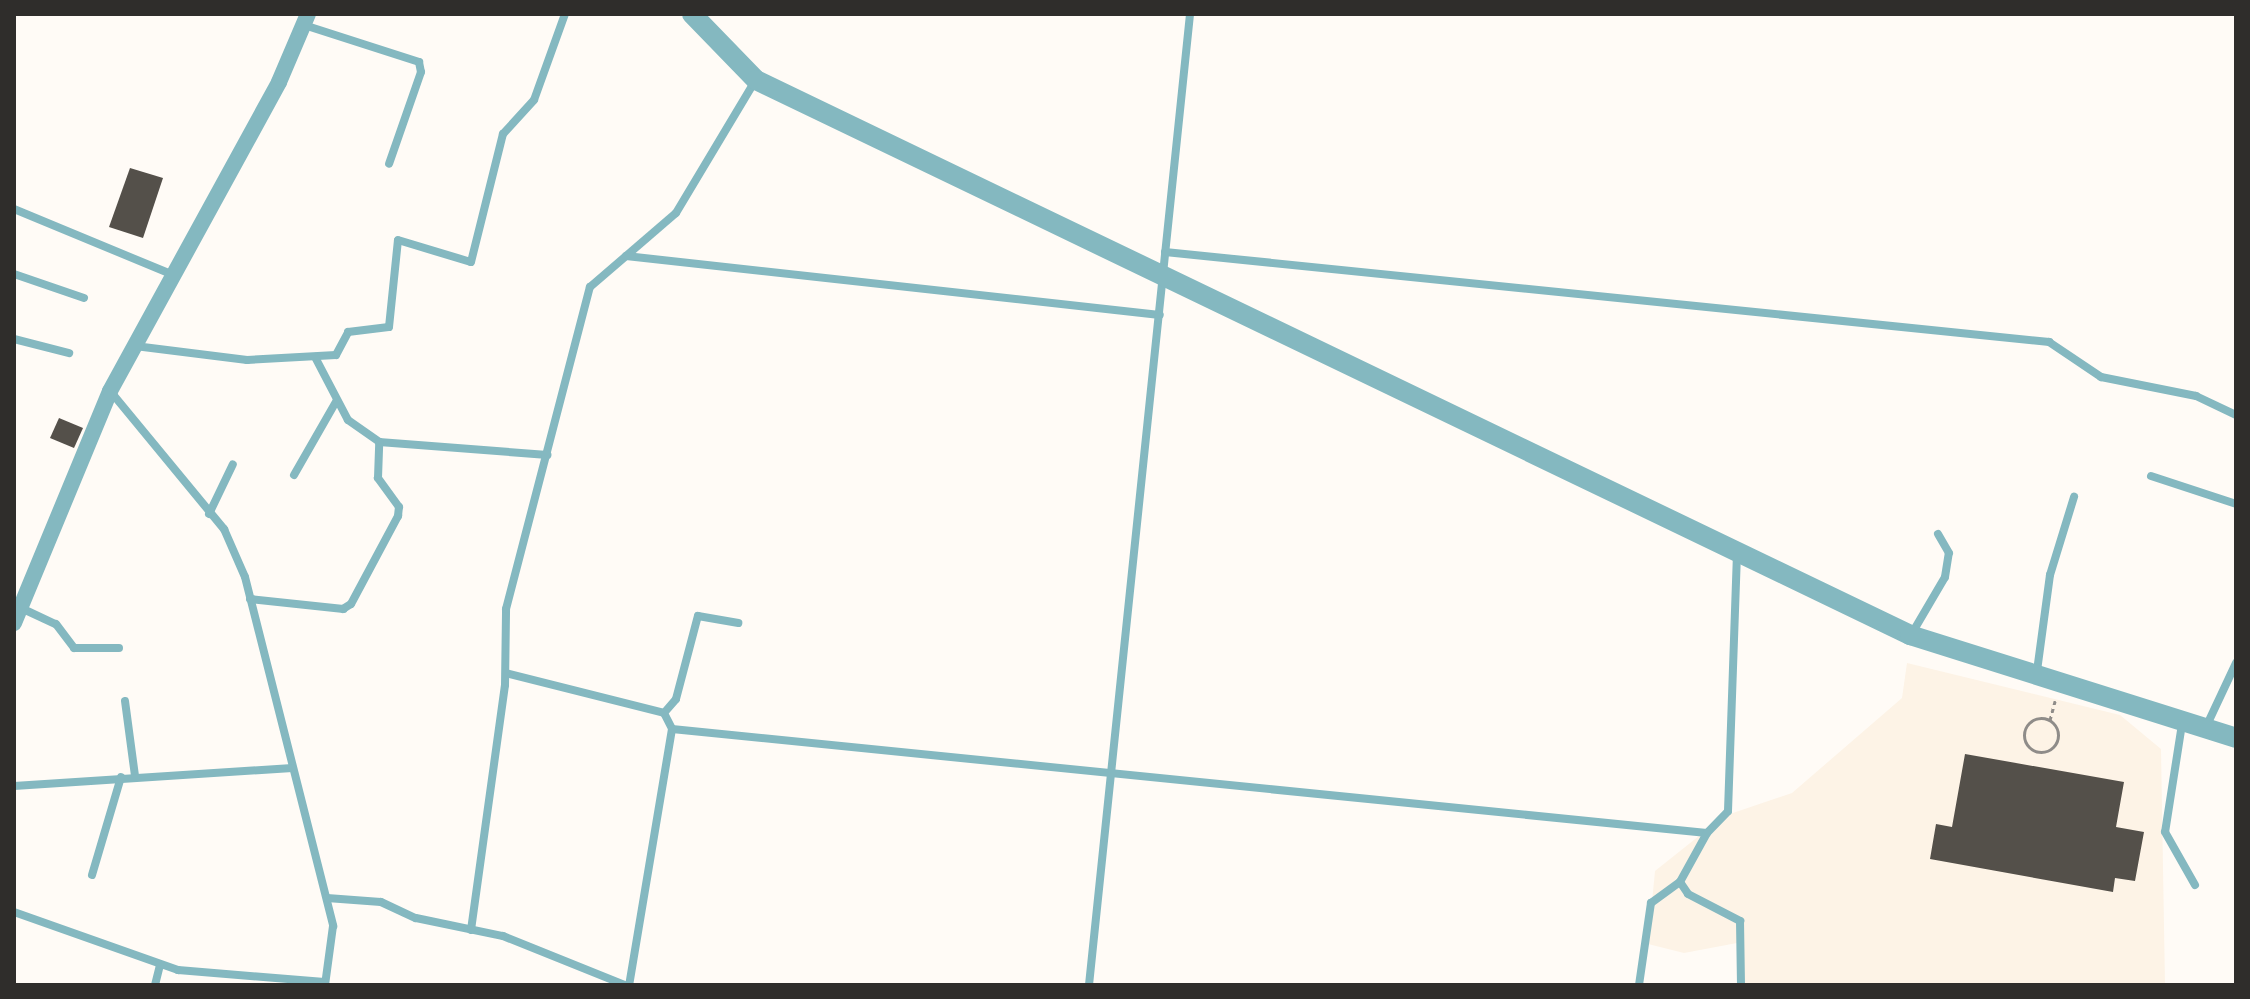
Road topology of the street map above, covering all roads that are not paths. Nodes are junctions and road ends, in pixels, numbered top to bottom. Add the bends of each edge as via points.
1 (565, 14) edge
2 (692, 14) edge
3 (1190, 14) edge
4 (306, 19) edge
5 (756, 80) junction
6 (389, 164) dead end
7 (14, 209) edge
8 (1165, 252) junction
9 (626, 256) junction
10 (14, 274) edge
11 (171, 274) junction
12 (1162, 277) junction
13 (84, 298) dead end
14 (1160, 315) junction
15 (14, 339) edge
16 (133, 346) junction
17 (69, 353) dead end
18 (315, 357) junction
19 (110, 391) junction
20 (337, 400) junction
21 (2236, 415) edge
22 (379, 442) junction
23 (548, 455) junction
24 (233, 464) dead end
25 (294, 475) dead end
26 (2151, 476) dead end
27 (2074, 497) dead end
28 (2236, 504) edge
29 (209, 514) junction
30 (1938, 534) dead end
31 (1738, 553) junction
32 (250, 599) junction
33 (17, 615) edge
34 (738, 623) dead end
35 (1910, 635) junction
36 (119, 648) dead end
37 (2236, 663) edge
38 (2037, 671) junction
39 (506, 673) junction
40 (125, 701) dead end
41 (664, 713) junction
42 (2182, 719) junction
43 (2205, 728) junction
44 (672, 729) junction
45 (2236, 738) edge
46 (292, 768) junction
47 (1110, 774) junction
48 (135, 776) junction
49 (121, 777) junction
50 (14, 786) edge
51 (1707, 833) junction
52 (92, 875) dead end
53 (1680, 882) junction
54 (2195, 885) dead end
55 (327, 898) junction
56 (14, 912) edge
57 (471, 930) junction
58 (160, 965) junction
59 (325, 984) edge
60 (155, 985) edge
61 (627, 985) edge
62 (1089, 985) edge
63 (1639, 985) edge
64 (1741, 985) edge

1 - 18 lane via 534,100 503,134 471,262 398,240 389,327 356,328 342,352
2 - 5 street
3 - 8 lane
4 - 6 lane via 419,62 421,72
4 - 11 street via 279,82
5 - 9 lane via 676,213
5 - 12 street
7 - 11 lane
8 - 12 lane
8 - 21 lane via 2049,342 2101,377 2196,396
9 - 14 lane
9 - 23 lane via 590,287
10 - 13 lane
11 - 16 street
12 - 14 lane
12 - 31 street
14 - 47 lane
15 - 17 lane
16 - 18 lane via 247,360
16 - 19 street
18 - 20 lane
19 - 29 lane
19 - 33 street
20 - 22 lane via 348,420
20 - 25 lane
22 - 23 lane
22 - 32 lane via 378,478 399,507 398,516 351,604 343,609
23 - 39 lane via 506,609
24 - 29 lane
26 - 28 lane
27 - 38 lane via 2050,575
29 - 32 lane via 233,549
30 - 35 lane via 1949,553 1945,577
31 - 35 street
31 - 51 lane via 1728,811
32 - 46 lane
33 - 36 lane via 56,624 74,648
34 - 41 lane via 698,616 676,699
35 - 38 street
37 - 43 lane
38 - 42 street
39 - 41 lane
39 - 57 lane
40 - 48 lane
41 - 44 lane
42 - 43 street
42 - 54 lane via 2165,832
43 - 45 street
44 - 47 lane
44 - 61 lane
46 - 48 lane
46 - 55 lane
47 - 51 lane
47 - 62 lane
48 - 49 lane
49 - 50 lane
49 - 52 lane
51 - 53 lane
53 - 63 lane via 1651,903
53 - 64 lane via 1688,894 1740,921
55 - 57 lane via 381,902 416,918
55 - 59 lane via 333,926
56 - 58 lane
57 - 61 lane
58 - 59 lane
58 - 60 lane

